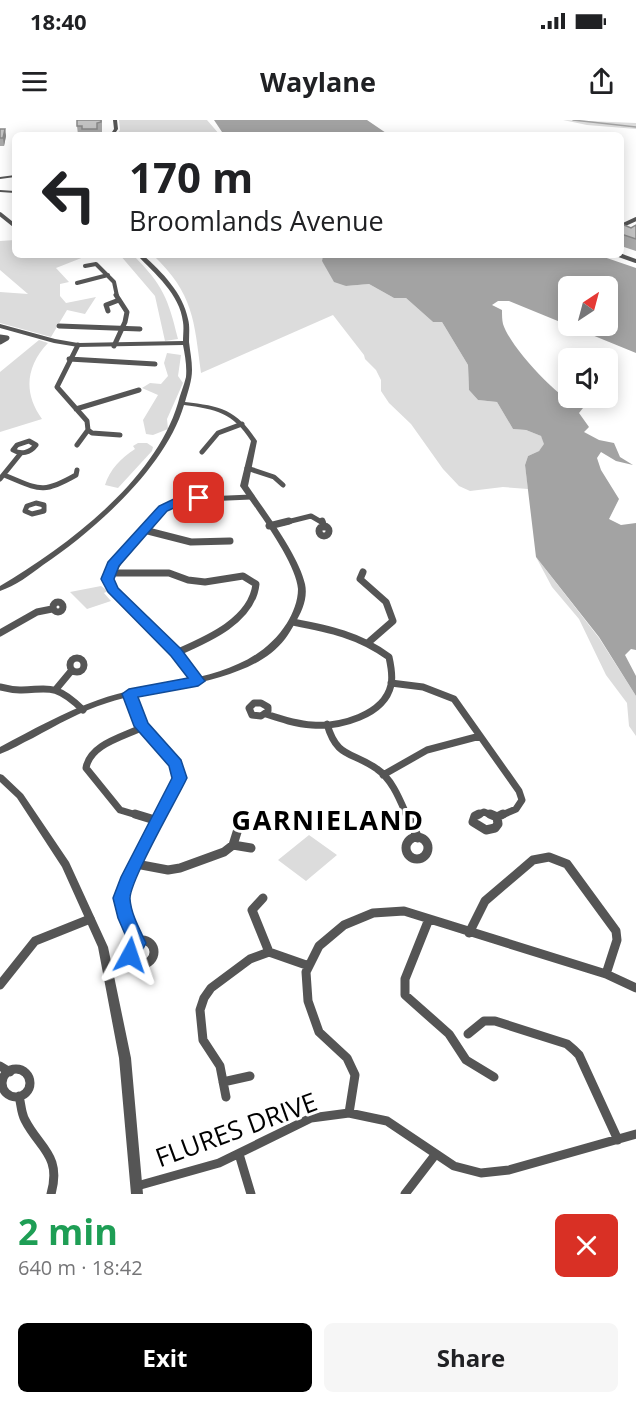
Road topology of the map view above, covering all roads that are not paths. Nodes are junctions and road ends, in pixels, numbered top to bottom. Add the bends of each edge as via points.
1 (0, 214) edge
2 (9, 223) junction
3 (12, 224) edge
4 (0, 225) edge
5 (143, 258) edge
6 (85, 266) dead end
7 (108, 276) junction
8 (77, 283) dead end
9 (119, 300) junction
10 (108, 311) dead end
11 (0, 326) edge
12 (59, 326) dead end
13 (140, 329) dead end
14 (121, 330) junction
15 (18, 331) junction
16 (0, 337) edge
17 (7, 338) junction
18 (0, 342) edge
19 (186, 343) junction
20 (78, 345) junction
21 (114, 346) junction
22 (69, 359) junction
23 (155, 364) dead end
24 (139, 390) dead end
25 (181, 403) junction
26 (76, 409) junction
27 (242, 424) junction
28 (88, 430) junction
29 (120, 435) dead end
30 (77, 445) dead end
31 (202, 452) dead end
32 (21, 453) dead end
33 (247, 468) junction
34 (77, 470) dead end
35 (2, 477) edge
36 (178, 478) dead end
37 (284, 485) dead end
38 (42, 490) junction
39 (251, 497) junction
40 (180, 501) junction
41 (36, 503) dead end
42 (269, 526) junction
43 (324, 527) dead end
44 (144, 530) junction
45 (230, 541) dead end
46 (363, 572) dead end
47 (110, 573) junction
48 (199, 581) junction
49 (0, 589) edge
50 (195, 591) dead end
51 (52, 609) dead end
52 (293, 622) junction
53 (0, 633) edge
54 (370, 641) junction
55 (176, 652) junction
56 (72, 670) dead end
57 (198, 681) junction
58 (391, 683) junction
59 (0, 687) edge
60 (57, 688) junction
61 (129, 694) junction
62 (83, 710) junction
63 (266, 714) dead end
64 (327, 724) junction
65 (143, 727) junction
66 (480, 736) junction
67 (0, 752) edge
68 (383, 775) junction
69 (0, 777) edge
70 (496, 817) dead end
71 (158, 821) junction
72 (238, 829) dead end
73 (418, 838) dead end
74 (232, 845) junction
75 (251, 848) dead end
76 (136, 864) junction
77 (263, 898) dead end
78 (90, 919) junction
79 (429, 919) junction
80 (469, 933) junction
81 (138, 943) dead end
82 (269, 952) junction
83 (309, 966) junction
84 (606, 974) junction
85 (0, 985) edge
86 (636, 988) edge
87 (468, 1034) dead end
88 (0, 1066) edge
89 (10, 1072) junction
90 (250, 1076) dead end
91 (494, 1077) dead end
92 (223, 1082) junction
93 (19, 1096) junction
94 (226, 1097) dead end
95 (349, 1113) junction
96 (636, 1134) edge
97 (618, 1140) junction
98 (239, 1154) junction
99 (435, 1155) junction
100 (137, 1190) edge
101 (51, 1194) edge
102 (251, 1194) edge
103 (405, 1194) edge

1 - 2 street
2 - 3 street
2 - 4 street
5 - 19 street via 178,300 186,320
6 - 7 street via 96,264
7 - 8 street
7 - 9 street
9 - 10 street via 106,305
9 - 14 street via 127,316
11 - 15 street
12 - 14 street
13 - 14 street
14 - 21 street
15 - 17 street
15 - 20 street
16 - 17 street
17 - 18 street
19 - 21 street
19 - 25 street via 190,369
20 - 21 street
20 - 22 street
22 - 23 street
22 - 26 street via 57,387
24 - 26 street
25 - 27 street via 217,411
25 - 49 street via 174,425 115,503 60,550
26 - 28 street via 87,421
27 - 31 street via 211,437
27 - 33 street via 254,441
28 - 29 street
28 - 30 street
32 - 35 street
33 - 37 street via 268,474
33 - 39 street via 244,486
34 - 38 street via 69,480
35 - 38 street
36 - 40 street via 184,485
38 - 41 street
39 - 40 street via 234,501
39 - 42 street
40 - 44 street via 163,508
42 - 43 street via 311,516 322,521
42 - 52 street via 295,566 301,584 301,603
44 - 45 street via 191,542
44 - 47 street
46 - 54 street via 360,579 393,612 393,621
47 - 48 street via 169,573
47 - 55 street via 112,589
48 - 50 street
48 - 55 street via 243,576 256,584 257,590 244,610 219,631
51 - 53 street via 37,612
52 - 54 street
52 - 57 street via 278,641 253,661
54 - 58 street via 389,657
55 - 57 street
56 - 60 street
57 - 61 street
58 - 64 street via 380,704 337,724
58 - 66 street via 424,687 454,699
59 - 60 street
60 - 62 street
61 - 62 street
61 - 65 street
62 - 67 street
63 - 64 street
64 - 68 street via 333,744 342,753
65 - 71 street via 176,764 180,778
65 - 71 street via 98,748 88,757 86,768 120,810
66 - 68 street via 427,750
66 - 70 street via 522,800 516,809
68 - 73 street
69 - 78 street via 20,796 66,865
71 - 76 street
72 - 74 street
74 - 75 street
74 - 76 street via 224,852 180,868 168,870
76 - 81 street via 122,898
77 - 82 street via 252,910
78 - 85 street via 35,941
78 - 100 street via 103,947 125,1058
79 - 80 street, FLURES DRIVE
79 - 83 street, FLURES DRIVE via 404,911 373,913 344,925 319,946
79 - 91 street via 405,979 405,995 449,1034 466,1060
80 - 84 street, FLURES DRIVE
80 - 84 street via 484,901 533,860 549,857 567,864 616,931
82 - 83 street
82 - 92 street via 250,959 211,988 204,998 200,1010 202,1032 220,1066
83 - 95 street, FLURES DRIVE via 308,1001 320,1032 347,1058 355,1076
84 - 86 street, FLURES DRIVE
87 - 97 street via 484,1021 495,1022 567,1044 579,1055
88 - 89 street
89 - 93 street via 1,1083 3,1092
89 - 93 street via 24,1071 30,1077 28,1090
90 - 92 street
92 - 94 street
93 - 101 street via 24,1119 45,1146 53,1165
95 - 98 street, FLURES DRIVE via 311,1118
95 - 99 street, FLURES DRIVE via 387,1121
96 - 97 street, FLURES DRIVE
97 - 99 street, FLURES DRIVE via 508,1170 481,1173 454,1166
98 - 100 street, FLURES DRIVE
98 - 102 street
99 - 103 street

